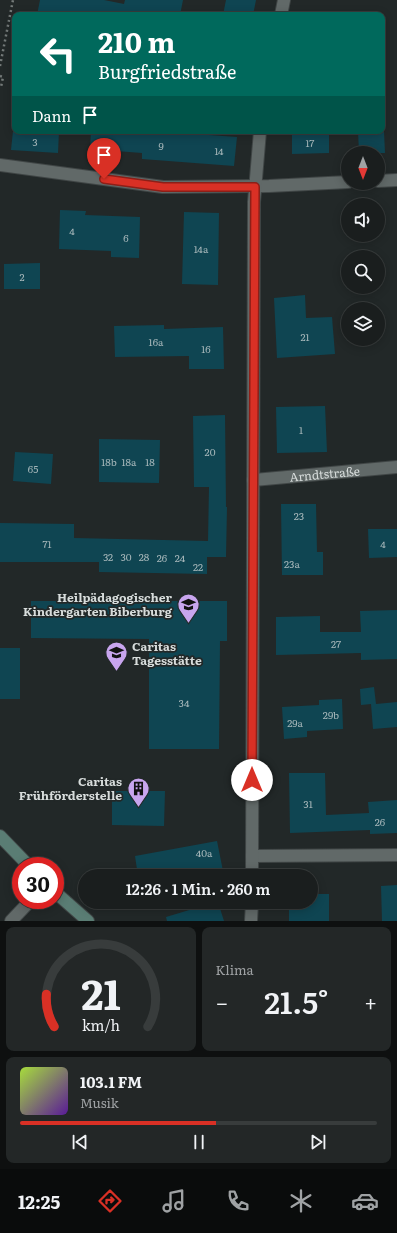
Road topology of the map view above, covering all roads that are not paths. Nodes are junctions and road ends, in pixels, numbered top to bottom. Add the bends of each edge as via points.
1 (284, 0) edge
2 (282, 12) edge
3 (260, 134) edge
4 (0, 165) edge
5 (397, 180) edge
6 (385, 181) edge
7 (341, 182) edge
8 (255, 187) junction
9 (397, 467) edge
10 (253, 480) junction
11 (0, 836) edge
12 (397, 855) edge
13 (252, 856) junction
14 (20, 857) edge
15 (252, 869) edge
16 (64, 900) edge
17 (23, 909) edge
18 (252, 909) edge
19 (11, 921) edge
20 (88, 921) edge
21 (252, 921) edge

1 - 2 street
3 - 8 street
4 - 8 street via 163,187
5 - 6 street
7 - 8 street
8 - 10 street
9 - 10 street, Arndtstraße
10 - 13 street
11 - 14 street
12 - 13 street
13 - 15 street
16 - 20 street
17 - 19 street
18 - 21 street

